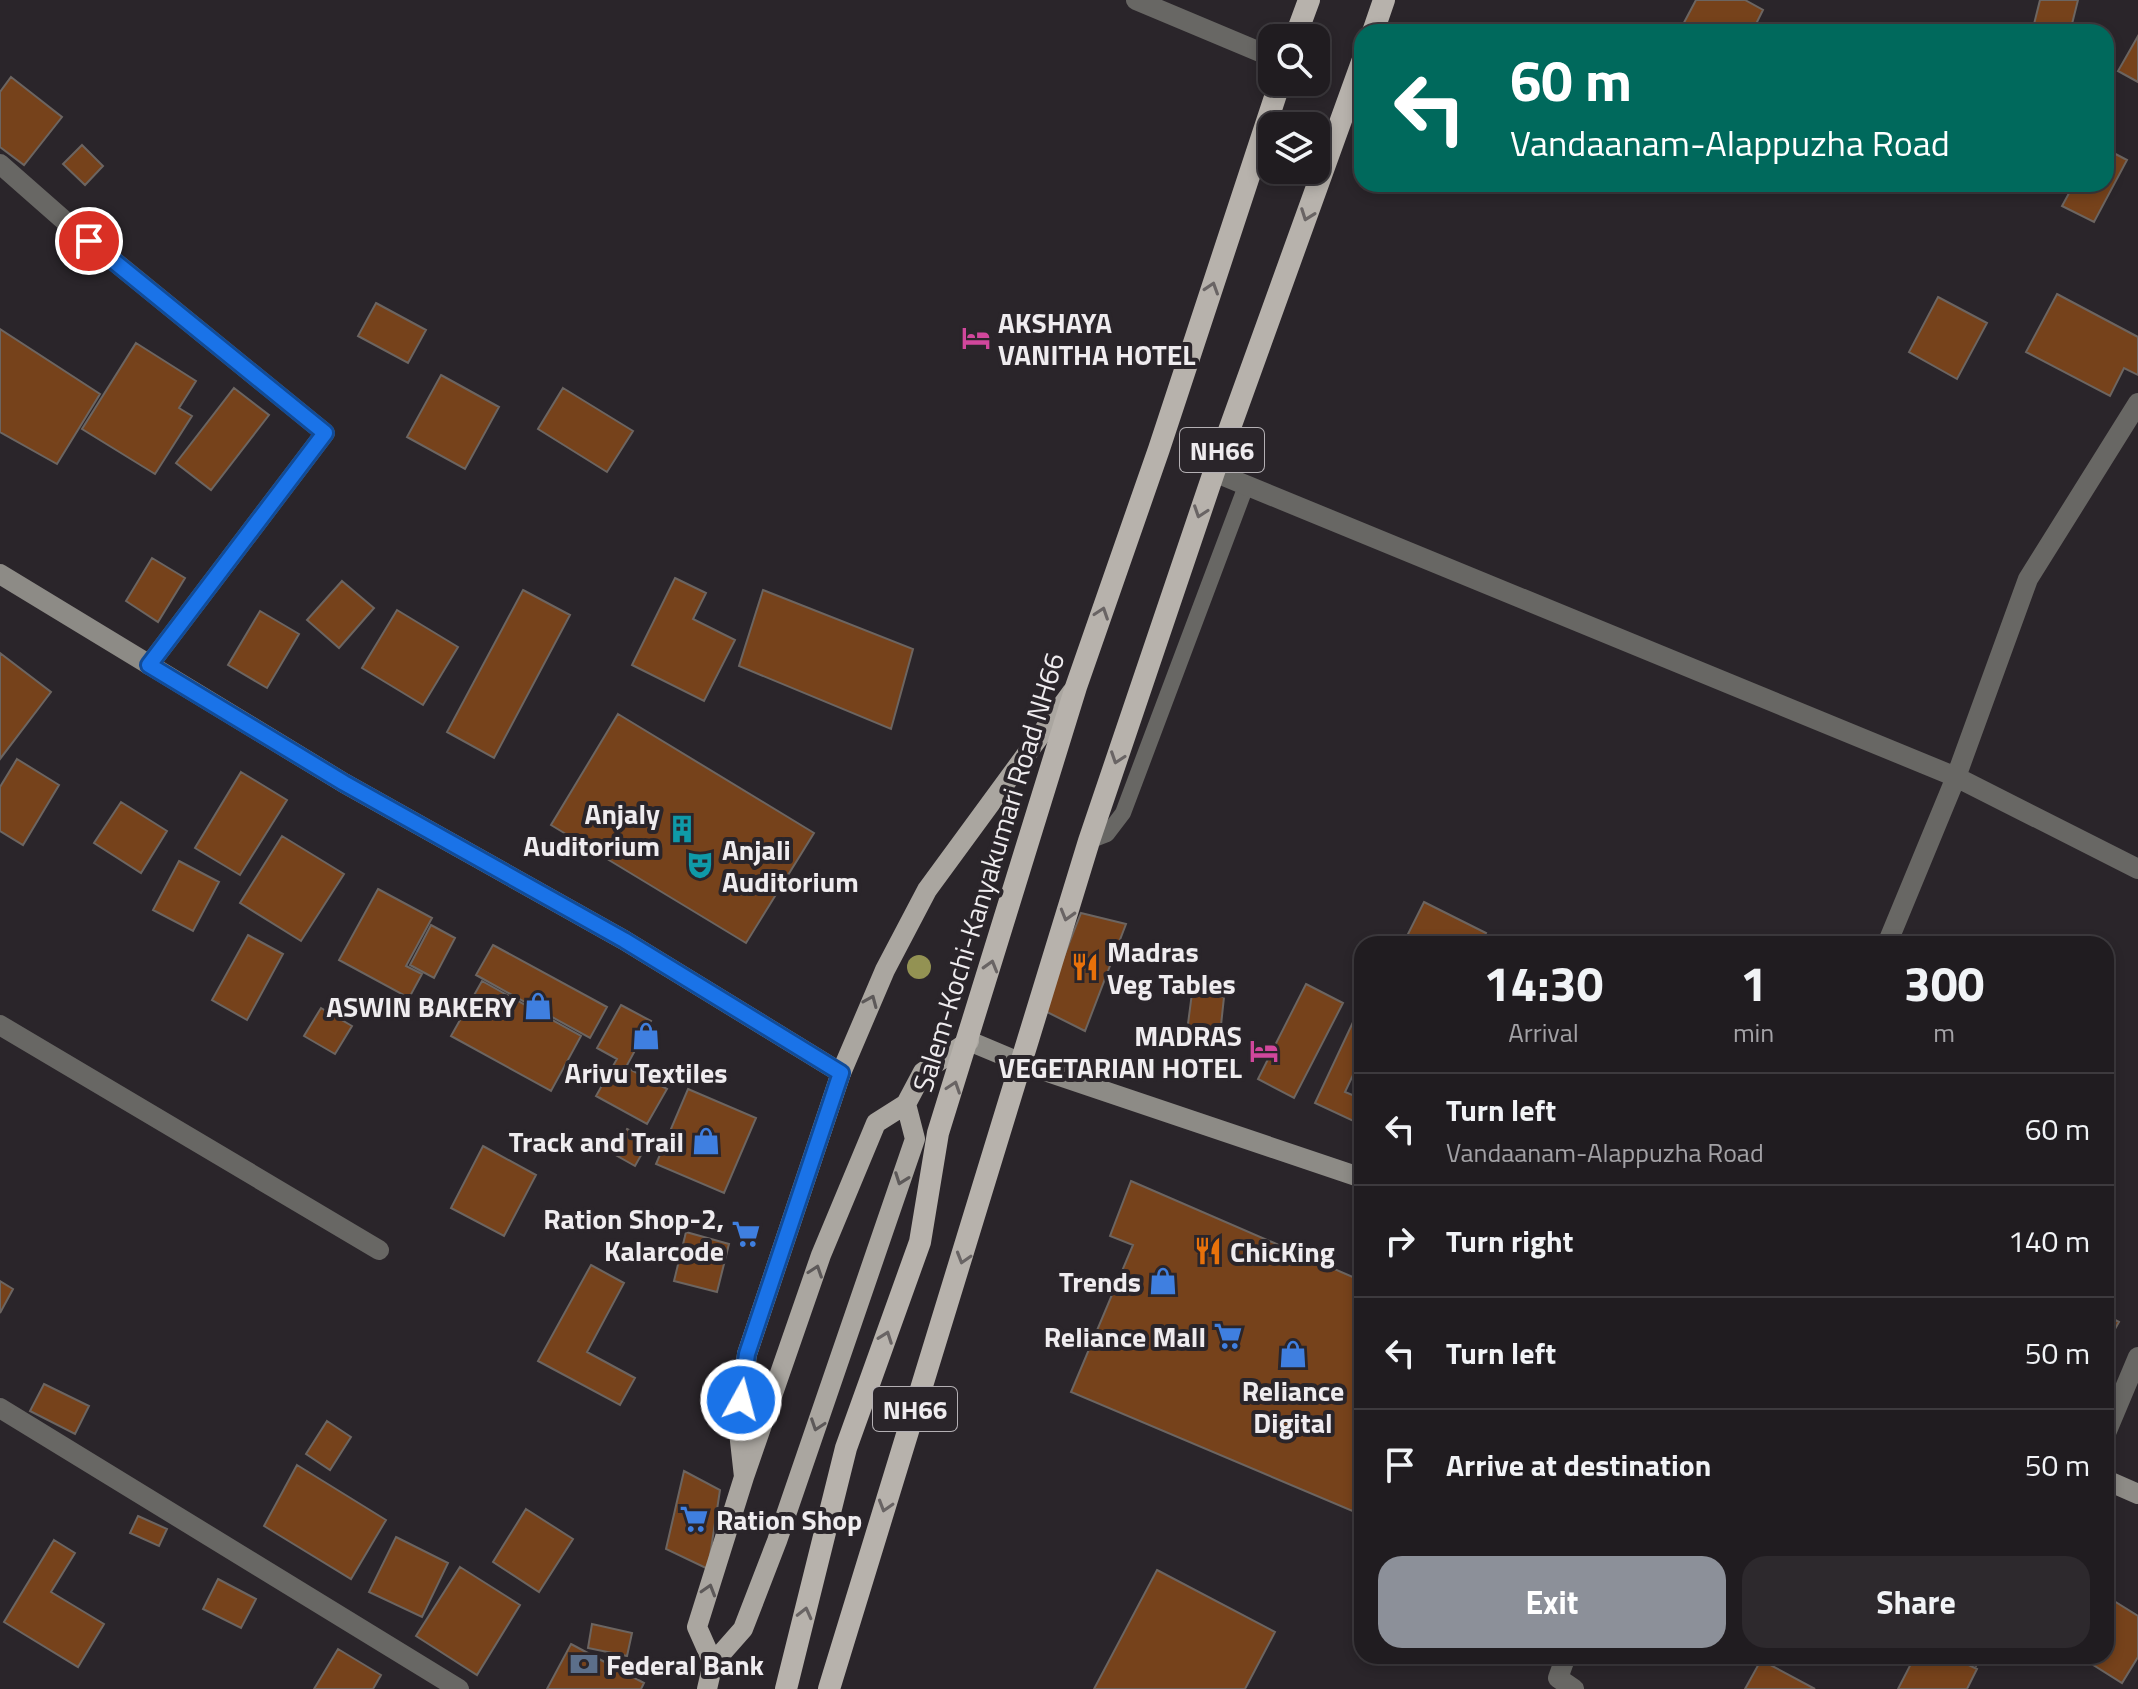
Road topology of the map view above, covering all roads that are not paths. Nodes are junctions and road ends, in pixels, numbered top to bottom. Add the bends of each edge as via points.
1 (1136, 0) edge
2 (1309, 0) edge
3 (1384, 0) edge
4 (1300, 24) edge
5 (1376, 24) edge
6 (1258, 51) edge
7 (1354, 84) edge
8 (1275, 96) edge
9 (0, 164) edge
10 (2138, 403) edge
11 (1214, 472) junction
12 (1246, 486) junction
13 (0, 574) edge
14 (149, 665) junction
15 (1076, 687) junction
16 (1956, 777) junction
17 (1089, 841) junction
18 (2138, 869) edge
19 (1890, 936) edge
20 (0, 1025) edge
21 (969, 1041) junction
22 (1024, 1064) junction
23 (841, 1073) junction
24 (906, 1104) junction
25 (1354, 1175) edge
26 (379, 1250) dead end
27 (2138, 1357) edge
28 (0, 1408) edge
29 (2114, 1414) edge
30 (744, 1477) junction
31 (2114, 1484) edge
32 (2138, 1494) edge
33 (713, 1663) junction
34 (1564, 1664) edge
35 (1559, 1685) edge
36 (459, 1689) edge
37 (707, 1689) edge
38 (786, 1689) edge
39 (829, 1689) edge

1 - 6 street
2 - 4 highway
3 - 5 highway
7 -> 11 highway, NH66
15 -> 8 highway, Salem-Kochi-Kanyakumari Road NH66 / NH66
9 - 14 street via 325,433
10 - 16 street via 2028,579
11 - 12 street
11 -> 17 highway, NH66
12 - 16 street
12 - 17 lane via 1123,813 1107,834
13 - 14 main road
14 - 23 main road via 344,783 624,940
21 -> 15 highway, Salem-Kochi-Kanyakumari Road NH66 / NH66
23 -> 15 main road via 927,890
16 - 18 street
16 - 19 street
17 -> 22 highway, NH66
20 - 26 street
21 - 22 main road
21 - 24 main road via 923,1072
38 -> 21 highway, Salem-Kochi-Kanyakumari Road NH66 / NH66 via 846,1448 920,1242 938,1133
22 - 25 main road
22 -> 39 highway, NH66
23 - 30 main road via 747,1354 738,1423
30 -> 24 main road via 821,1255 876,1123
24 -> 33 main road, NH66 via 915,1139 777,1541 743,1629
27 - 29 street
28 - 36 street
33 -> 30 main road via 697,1627
31 - 32 main road
33 - 37 main road, NH66
34 - 35 street

